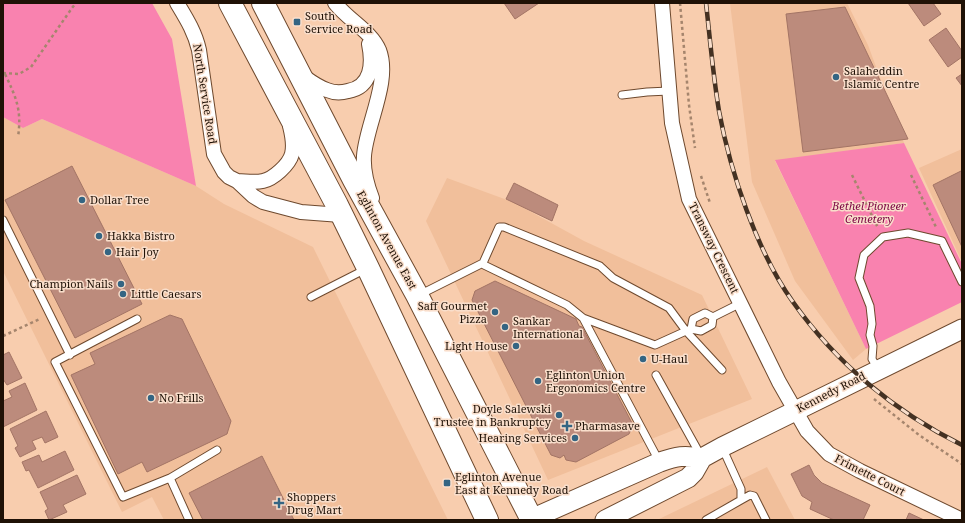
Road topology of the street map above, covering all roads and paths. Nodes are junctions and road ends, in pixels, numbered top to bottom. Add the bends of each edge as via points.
1 (76, 3) edge
2 (177, 3) edge
3 (230, 3) edge
4 (264, 3) edge
5 (335, 3) edge
6 (662, 3) edge
7 (680, 3) edge
8 (368, 35) junction
9 (4, 74) edge
10 (300, 74) junction
11 (670, 91) junction
12 (622, 96) dead end
13 (288, 116) junction
14 (18, 137) dead end
15 (695, 148) dead end
16 (700, 171) dead end
17 (852, 175) dead end
18 (912, 175) dead end
19 (237, 181) junction
20 (711, 208) dead end
21 (341, 215) junction
22 (3, 220) edge
23 (385, 235) junction
24 (882, 237) junction
25 (942, 241) junction
26 (483, 263) junction
27 (368, 268) junction
28 (962, 282) edge
29 (417, 295) junction
30 (311, 297) dead end
31 (741, 303) junction
32 (50, 315) junction
33 (713, 317) junction
34 (583, 318) junction
35 (137, 320) dead end
36 (962, 329) edge
37 (689, 330) junction
38 (3, 336) edge
39 (70, 355) junction
40 (722, 370) dead end
41 (878, 370) junction
42 (656, 375) dead end
43 (874, 399) dead end
44 (795, 411) junction
45 (722, 447) junction
46 (217, 450) dead end
47 (702, 458) junction
48 (660, 462) junction
49 (962, 464) edge
50 (170, 478) junction
51 (742, 500) junction
52 (189, 520) edge
53 (487, 520) edge
54 (531, 520) edge
55 (605, 520) edge
56 (706, 520) edge
57 (766, 520) edge
58 (962, 520) edge

1 - 9 path via 31,67 19,74
2 - 19 street, North Service Road via 192,27 200,50 214,154 224,172
3 - 13 main road
4 - 10 main road, Eglinton Avenue East
5 - 8 street
6 - 11 street, Transway Crescent
7 - 15 path
8 - 10 street via 370,70 362,85 356,90 337,93 328,91
8 - 23 street via 379,51 382,79 364,164 368,187
9 - 14 path via 17,101 20,122
10 - 23 main road, Eglinton Avenue East
11 - 12 lane
11 - 31 street, Transway Crescent via 672,124 689,199
13 - 19 street via 292,155 281,171 273,178 262,182
13 - 21 main road
16 - 20 path
17 - 24 path
18 - 25 path
19 - 21 street, North Service Road via 263,202 301,212
21 - 27 main road
22 - 32 lane
23 - 29 main road, Eglinton Avenue East
24 - 25 lane via 908,233
24 - 41 lane via 864,255 859,278 870,306 872,359
25 - 28 lane
26 - 29 lane
26 - 34 lane via 567,305
26 - 37 lane via 499,227 504,227 600,266 613,278 669,308
27 - 30 lane
27 - 53 main road
29 - 54 main road, Eglinton Avenue East
31 - 33 lane
31 - 44 street, Transway Crescent
32 - 38 path
32 - 39 lane
33 - 37 lane via 712,324 701,331
33 - 37 lane via 705,313 693,319
34 - 37 lane via 655,345
34 - 48 lane
35 - 39 lane
36 - 41 main road, Kennedy Road
37 - 40 lane
39 - 50 lane via 56,362 123,497
41 - 44 main road, Kennedy Road
42 - 47 lane
43 - 49 path via 919,435
44 - 45 main road, Kennedy Road
44 - 58 street, Frimette Court via 807,431 829,454
45 - 47 main road, Kennedy Road
45 - 51 lane via 741,489
46 - 50 lane
47 - 48 main road via 676,456
47 - 55 main road, Kennedy Road via 688,478
48 - 54 main road
50 - 52 lane
51 - 56 lane
51 - 57 lane via 754,496

